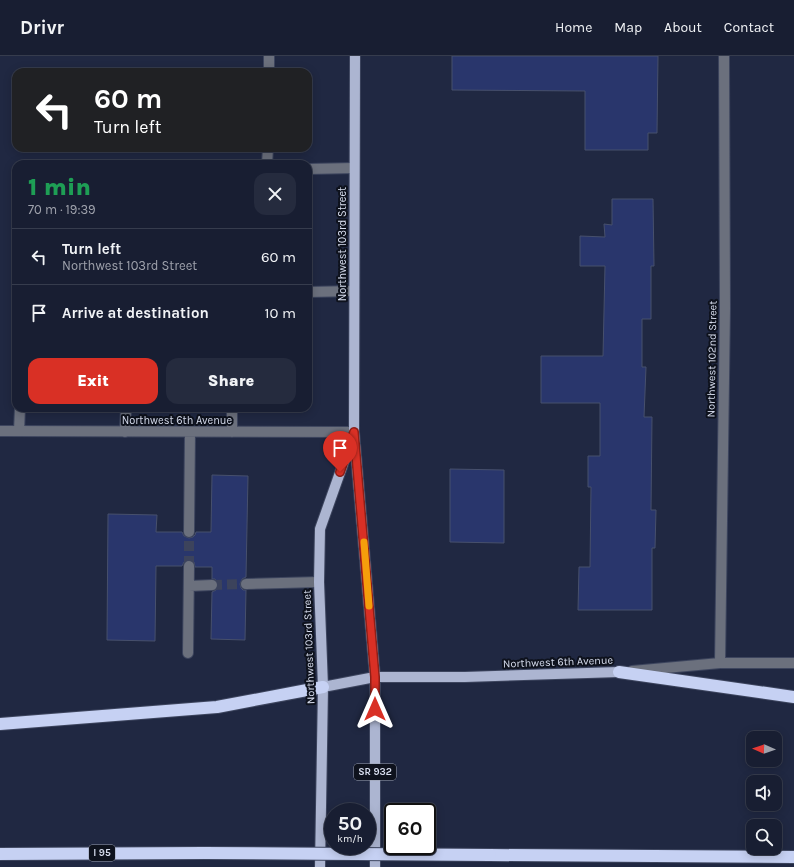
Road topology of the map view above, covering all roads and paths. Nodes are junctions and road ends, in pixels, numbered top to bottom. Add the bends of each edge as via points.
1 (270, 56) edge
2 (355, 56) edge
3 (724, 56) edge
4 (269, 68) edge
5 (354, 168) junction
6 (312, 169) edge
7 (354, 291) junction
8 (312, 292) edge
9 (20, 412) edge
10 (126, 412) edge
11 (232, 412) edge
12 (0, 431) edge
13 (19, 431) junction
14 (125, 432) junction
15 (190, 432) junction
16 (232, 432) junction
17 (354, 432) junction
18 (189, 532) tunnel mouth
19 (189, 566) tunnel mouth
20 (319, 582) junction
21 (246, 584) tunnel mouth
22 (212, 585) tunnel mouth
23 (189, 586) junction
24 (188, 653) dead end
25 (720, 663) junction
26 (794, 663) edge
27 (619, 672) junction
28 (375, 677) junction
29 (323, 687) junction
30 (794, 697) edge
31 (0, 724) edge
32 (0, 854) edge
33 (794, 857) edge
34 (320, 867) edge
35 (375, 867) edge

1 - 4 street
2 - 5 main road, Northwest 103rd Street / SR 932
3 - 25 street, Northwest 102nd Street via 725,308
5 - 6 street
5 - 7 main road, Northwest 103rd Street / SR 932
7 - 8 street
7 - 17 main road, Northwest 103rd Street / SR 932
9 - 13 street
10 - 14 street
11 - 16 street
12 - 13 street, Northwest 6th Avenue
13 - 14 street, Northwest 6th Avenue
14 - 15 street, Northwest 6th Avenue
15 - 16 street, Northwest 6th Avenue
15 - 18 street
16 - 17 street, Northwest 6th Avenue
17 - 20 main road, Northwest 103rd Street / SR 932 via 320,529
17 - 28 main road, Northwest 103rd Street / SR 932
19 - 23 street
20 - 21 street
20 - 29 main road, Northwest 103rd Street / SR 932
22 - 23 street
23 - 24 street
25 - 26 street, Northwest 6th Avenue
25 - 27 street, Northwest 6th Avenue
27 - 28 main road, Northwest 6th Avenue
27 - 30 highway
28 - 29 main road, Northwest 6th Avenue
28 - 35 main road, Northwest 103rd Street / SR 932
29 - 31 highway via 216,707
29 - 34 main road, Northwest 103rd Street / SR 932
32 - 33 highway, I 95, bridge

